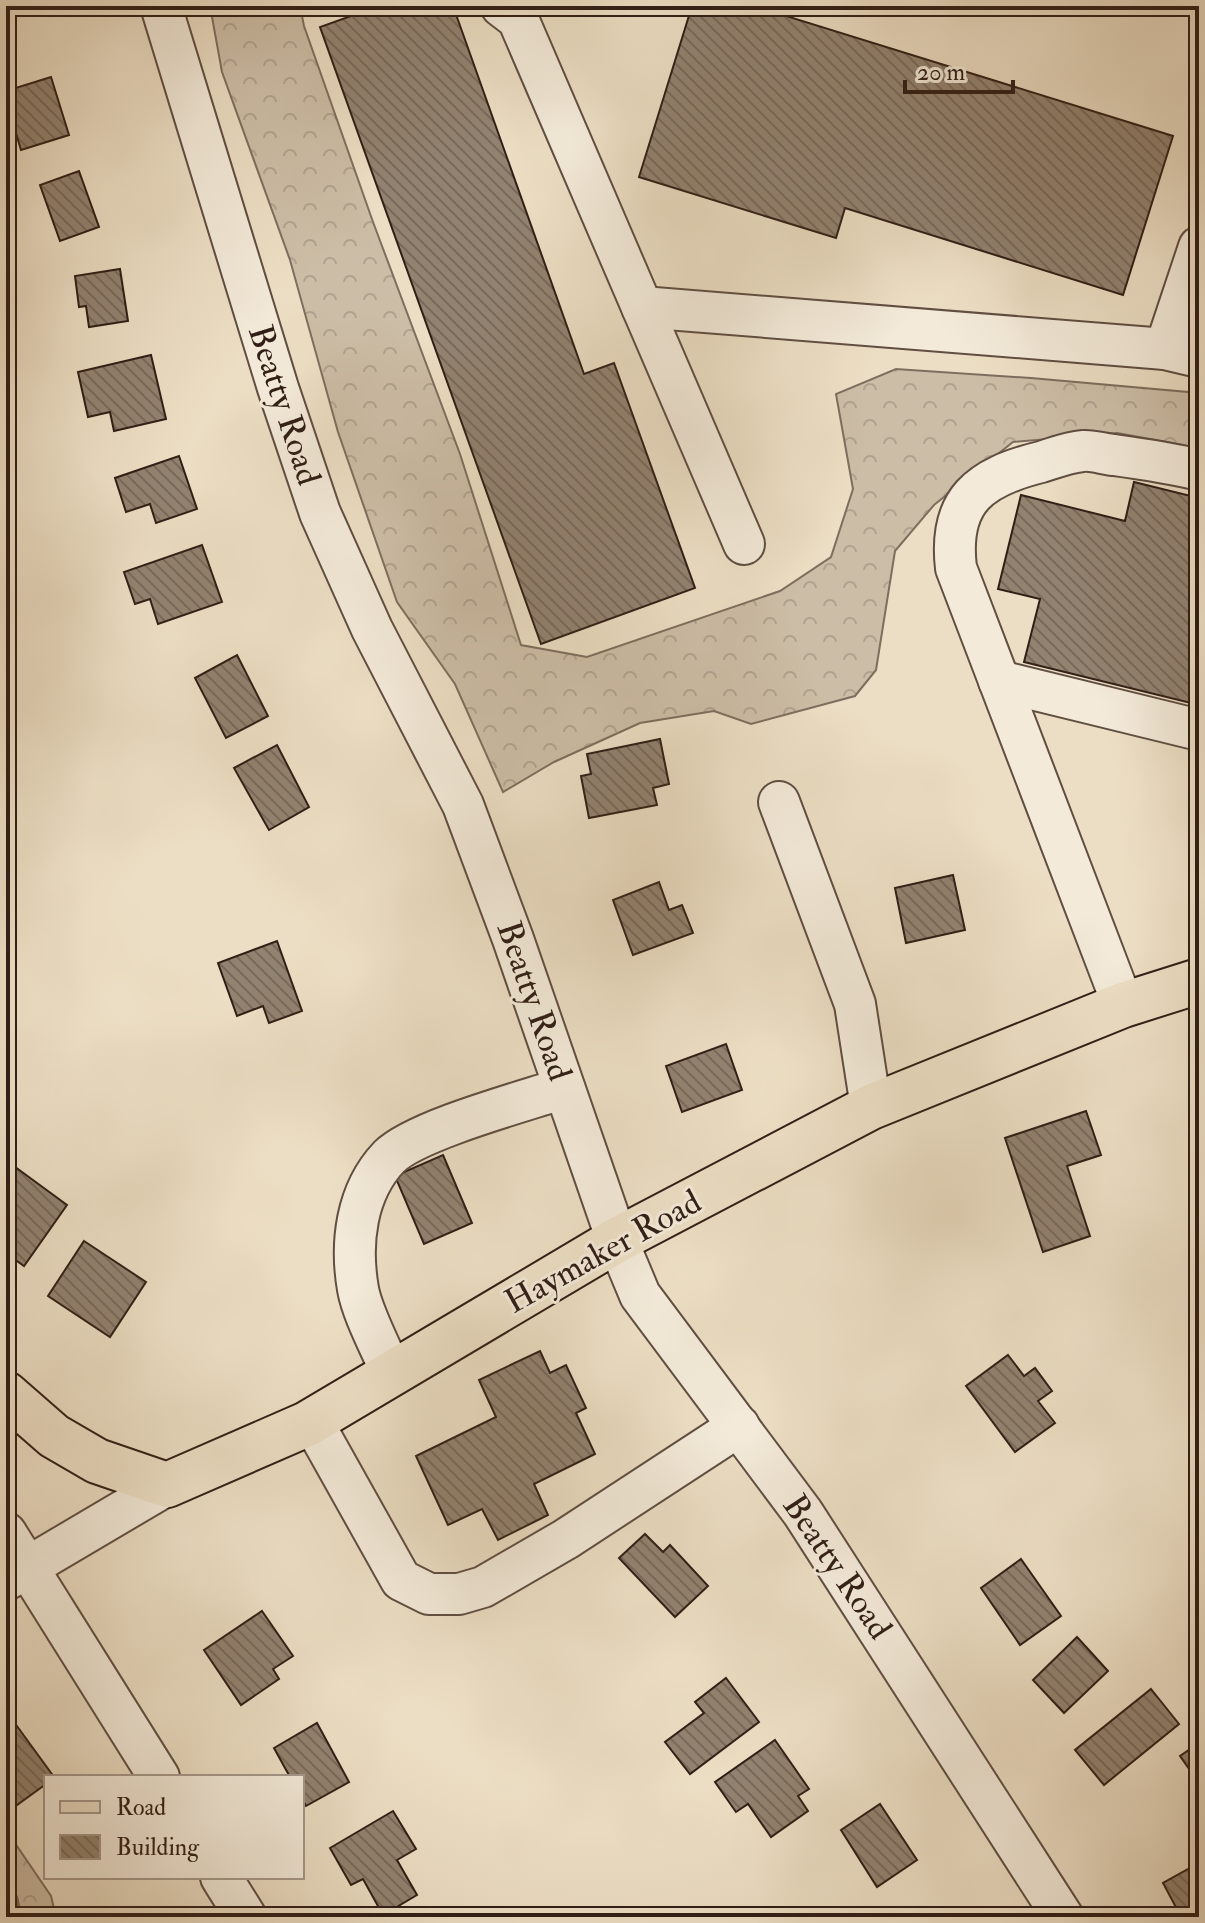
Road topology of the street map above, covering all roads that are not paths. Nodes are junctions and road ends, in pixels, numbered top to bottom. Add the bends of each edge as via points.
1 (161, 6) edge
2 (501, 6) edge
3 (1197, 262) edge
4 (642, 307) junction
5 (1182, 353) edge
6 (1199, 470) edge
7 (744, 544) dead end
8 (999, 681) junction
9 (1199, 730) edge
10 (779, 802) dead end
11 (1199, 981) edge
12 (1123, 1005) junction
13 (564, 1088) junction
14 (871, 1107) junction
15 (617, 1240) junction
16 (392, 1374) junction
17 (6, 1394) edge
18 (312, 1421) junction
19 (739, 1426) junction
20 (167, 1485) junction
21 (13, 1559) edge
22 (158, 1775) edge
23 (222, 1879) edge
24 (246, 1917) edge
25 (1063, 1917) edge

1 - 13 street, Beatty Road via 320,513 372,629 463,805
2 - 4 street via 518,19
3 - 5 street
4 - 5 street
4 - 7 street
6 - 8 street via 1083,451 1010,470 970,498 954,544 956,568
8 - 9 street
8 - 12 street
10 - 14 street via 855,1004
11 - 12 main road, Haymaker Road
12 - 14 main road, Haymaker Road
13 - 15 street, Beatty Road
13 - 16 street via 433,1132 391,1155 368,1184 354,1236 358,1291
14 - 15 main road, Haymaker Road
15 - 16 main road, Haymaker Road
15 - 19 street, Beatty Road via 640,1295
16 - 18 main road, Haymaker Road
17 - 20 main road via 54,1436 97,1461
18 - 19 street via 401,1580 429,1594 483,1587
18 - 20 main road, Haymaker Road
19 - 25 street, Beatty Road via 803,1513
20 - 21 street, Haymaker Road
21 - 22 street
23 - 24 street

